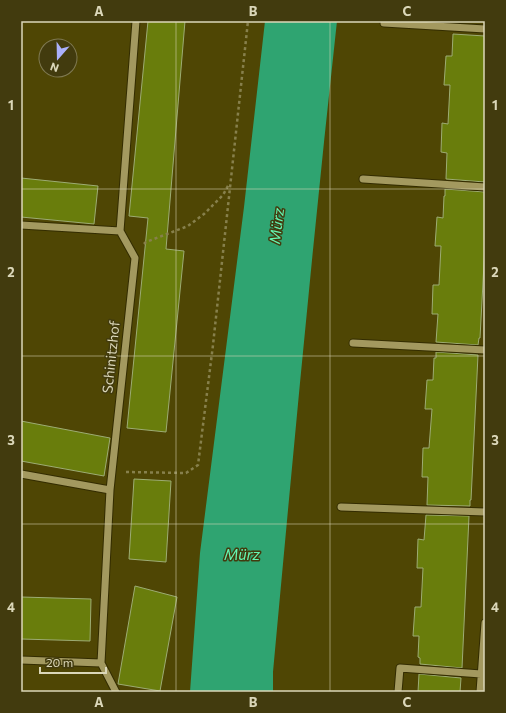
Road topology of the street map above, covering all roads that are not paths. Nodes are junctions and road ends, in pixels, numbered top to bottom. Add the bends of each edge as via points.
1 (136, 21) edge
2 (384, 23) dead end
3 (485, 29) edge
4 (363, 179) dead end
5 (485, 187) edge
6 (21, 225) edge
7 (120, 231) junction
8 (353, 343) dead end
9 (485, 350) edge
10 (21, 474) edge
11 (110, 490) junction
12 (341, 507) dead end
13 (485, 512) edge
14 (485, 623) edge
15 (21, 660) edge
16 (101, 663) junction
17 (481, 674) junction
18 (116, 692) edge
19 (398, 692) edge
20 (480, 692) edge

1 - 7 street
2 - 3 street
4 - 5 street
6 - 7 street
7 - 11 street, Schinitzhof via 135,258
8 - 9 street
10 - 11 street
11 - 16 street, Schinitzhof
12 - 13 street
14 - 17 street
15 - 16 street
16 - 18 street
17 - 19 street via 400,668
17 - 20 street

